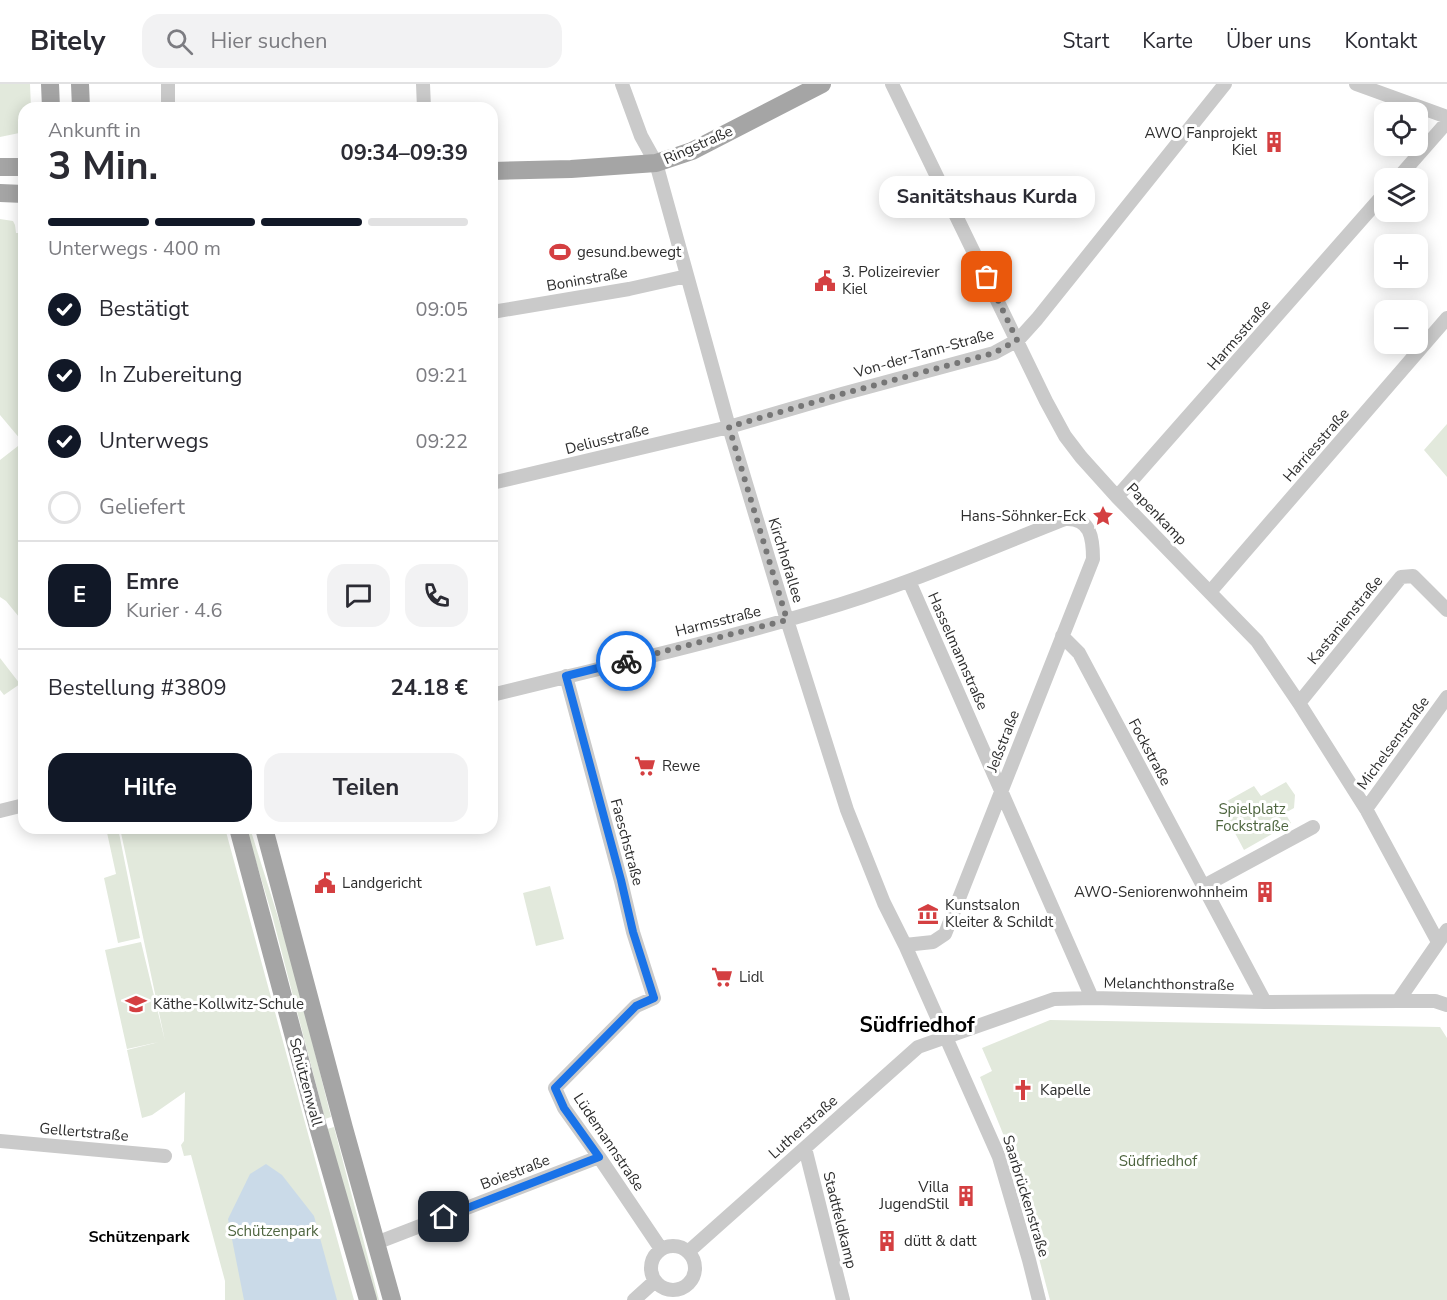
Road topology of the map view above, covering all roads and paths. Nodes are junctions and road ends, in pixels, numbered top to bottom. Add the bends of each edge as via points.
1 (50, 84) edge
2 (81, 84) edge
3 (168, 84) edge
4 (423, 84) edge
5 (622, 84) edge
6 (822, 84) edge
7 (892, 84) edge
8 (1226, 84) edge
9 (1356, 84) edge
10 (51, 102) edge
11 (81, 102) edge
12 (168, 102) edge
13 (424, 102) edge
14 (1447, 117) edge
15 (1447, 122) edge
16 (656, 163) junction
17 (0, 166) edge
18 (18, 167) edge
19 (1407, 168) edge
20 (498, 171) edge
21 (0, 193) edge
22 (18, 194) edge
23 (1374, 205) edge
24 (687, 276) junction
25 (498, 311) edge
26 (1447, 318) edge
27 (1017, 340) junction
28 (729, 427) junction
29 (498, 482) edge
30 (1117, 497) junction
31 (1082, 522) joint
32 (909, 581) junction
33 (1210, 592) junction
34 (1447, 610) edge
35 (787, 620) junction
36 (1062, 636) junction
37 (566, 676) junction
38 (498, 693) edge
39 (1447, 697) edge
40 (1299, 703) junction
41 (1002, 791) junction
42 (18, 806) edge
43 (1366, 809) junction
44 (0, 810) edge
45 (1313, 827) dead end
46 (240, 834) edge
47 (266, 834) edge
48 (1204, 886) junction
49 (1447, 930) edge
50 (1438, 942) junction
51 (905, 945) junction
52 (1092, 998) junction
53 (1398, 1001) junction
54 (1265, 1002) junction
55 (1447, 1005) edge
56 (636, 1006) joint
57 (946, 1037) junction
58 (0, 1140) edge
59 (805, 1148) junction
60 (165, 1156) dead end
61 (599, 1157) junction
62 (376, 1243) junction
63 (661, 1249) junction
64 (688, 1252) junction
65 (655, 1281) junction
66 (675, 1295) edge
67 (368, 1300) edge
68 (392, 1300) edge
69 (634, 1300) edge
70 (843, 1300) edge
71 (1039, 1300) edge

1 - 10 main road
2 - 11 main road
3 - 12 street
4 - 13 street
5 - 16 street, Kirchhofallee via 641,136
6 - 16 main road, Ringstraße via 702,146
7 - 27 street, Papenkamp
8 - 27 street, Von-der-Tann-Straße
9 - 14 street
15 - 19 street
16 - 20 main road, Ringstraße
16 - 24 street, Kirchhofallee
17 - 18 main road
21 - 22 main road
23 - 30 street, Harmsstraße
24 - 25 street, Boninstraße via 630,290
24 - 28 street, Kirchhofallee
26 - 33 street, Harriesstraße
27 - 28 street, Von-der-Tann-Straße via 994,353
27 - 30 street, Papenkamp via 1065,436
28 - 29 street, Deliusstraße
28 - 35 street, Kirchhofallee
30 - 33 street, Papenkamp
31 - 32 street, Harmsstraße via 1065,519
31 - 36 street, Jeßstraße via 1093,539 1093,559
32 - 35 street, Harmsstraße
32 - 41 street, Hasselmannstraße
33 - 40 street, Papenkamp via 1257,641
34 - 40 street, Kastanienstraße via 1413,576 1401,577
35 - 37 street, Harmsstraße
35 - 51 street, Kirchhofallee via 847,810
36 - 41 street, Jeßstraße
36 - 48 street, Fockstraße via 1079,653
37 - 38 street, Harmsstraße
37 - 56 street, Faeschstraße via 654,998
39 - 43 street, Michelsenstraße
40 - 43 street, Papenkamp
41 - 51 street, Jeßstraße via 945,934 933,942
41 - 52 street, Hasselmannstraße
42 - 44 street
43 - 50 street, Papenkamp
45 - 48 street
46 - 67 main road, Schützenwall
47 - 62 main road, Schützenwall
48 - 54 street, Fockstraße
49 - 50 street
50 - 53 street
51 - 57 street, Kirchhofallee
52 - 54 street, Melanchthonstraße
52 - 57 street, Melanchthonstraße via 1054,999
53 - 54 street, Melanchthonstraße
53 - 55 street, Melanchthonstraße via 1435,1001
56 - 61 street, Lüdemannstraße via 555,1088 564,1108
57 - 59 street, Lutherstraße via 918,1047
57 - 71 street, Saarbrückenstraße via 999,1157
58 - 60 street, Gellertstraße
59 - 64 street, Lutherstraße
59 - 70 street, Stadtfeldkamp
61 - 62 street, Boiestraße
61 - 63 street, Lüdemannstraße
62 - 68 main road, Schützenwall
63 - 64 street via 675,1246
63 - 65 street via 650,1269
64 - 66 street via 695,1268 693,1276
65 - 66 street
65 - 69 street

